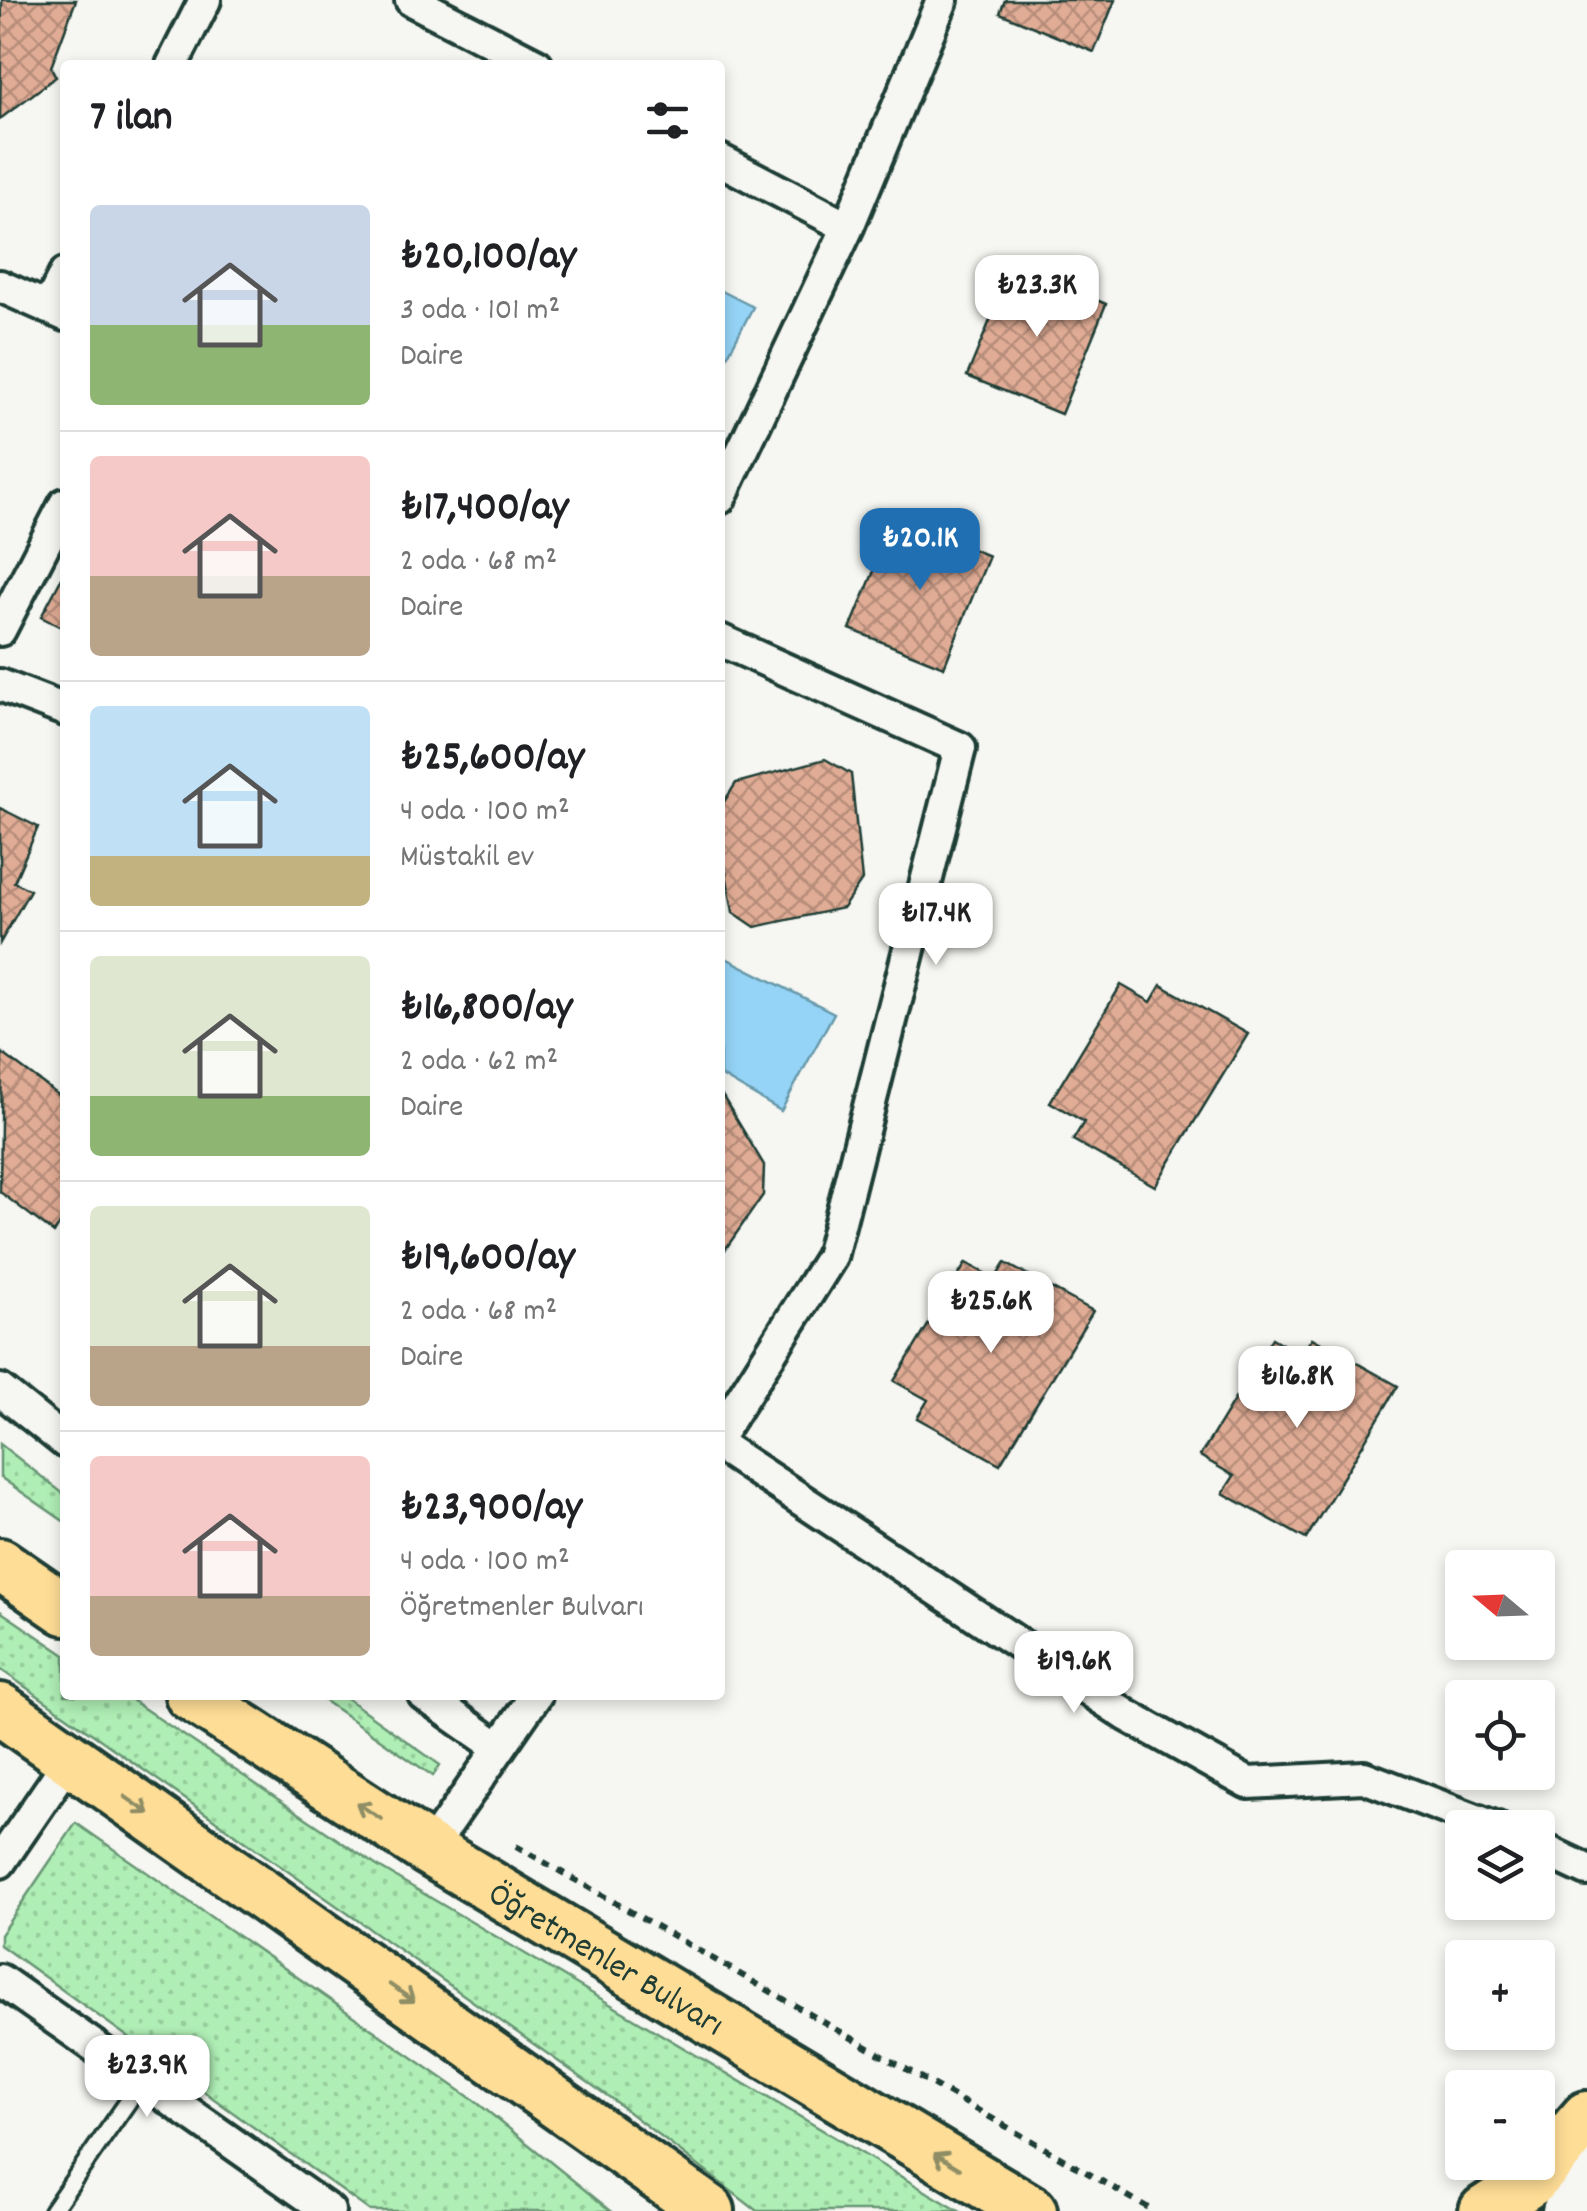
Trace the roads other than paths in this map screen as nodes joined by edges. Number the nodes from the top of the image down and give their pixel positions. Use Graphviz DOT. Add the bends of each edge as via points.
graph roads {
  1 [pos="204,0"];
  2 [pos="411,0"];
  3 [pos="942,0"];
  4 [pos="174,60"];
  5 [pos="526,60"];
  6 [pos="725,163"];
  7 [pos="848,227"];
  8 [pos="0,286"];
  9 [pos="56,312"];
  10 [pos="725,487"];
  11 [pos="60,514"];
  12 [pos="0,630"];
  13 [pos="725,642"];
  14 [pos="0,685"];
  15 [pos="60,708"];
  16 [pos="0,1390"];
  17 [pos="725,1425"];
  18 [pos="60,1433"];
  19 [pos="725,1449"];
  20 [pos="0,1564"];
  21 [pos="60,1606"];
  22 [pos="199,1700"];
  23 [pos="431,1700"];
  24 [pos="532,1700"];
  25 [pos="0,1708"];
  26 [pos="498,1748"];
  27 [pos="70,1758"];
  28 [pos="1450,1810"];
  29 [pos="429,1850"];
  30 [pos="1555,1855"];
  31 [pos="0,1862"];
  32 [pos="1587,1870"];
  33 [pos="0,1980"];
  34 [pos="143,2080"];
  35 [pos="1587,2117"];
  36 [pos="1587,2166"];
  37 [pos="52,2211"];
  38 [pos="328,2211"];
  39 [pos="709,2211"];
  40 [pos="1030,2211"];
  41 [pos="1485,2211"];
  42 [pos="1564,2211"];
  1 -- 4 [label="street"];
  2 -- 5 [label="street"];
  3 -- 7 [label="street"];
  6 -- 7 [label="street"];
  7 -- 10 [label="street"];
  8 -- 9 [label="street"];
  11 -- 12 [label="street"];
  13 -- 17 [label="street" via="960,748 831,1258"];
  14 -- 15 [label="street"];
  16 -- 18 [label="street"];
  19 -- 28 [label="street" via="1128,1716 1248,1784 1364,1777"];
  20 -- 21 [label="main road"];
  29 -- 22 [label="main road, Öğretmenler Bulvarı, one-way"];
  23 -- 26 [label="street"];
  24 -- 26 [label="street"];
  25 -- 27 [label="main road"];
  26 -- 29 [label="street"];
  27 -- 31 [label="street"];
  27 -- 39 [label="main road, one-way"];
  40 -- 29 [label="main road, Öğretmenler Bulvarı, one-way"];
  30 -- 32 [label="street"];
  33 -- 34 [label="street"];
  34 -- 37 [label="lane"];
  34 -- 38 [label="street"];
  35 -- 41 [label="main road" via="1532,2180"];
  36 -- 42 [label="main road"];
}
